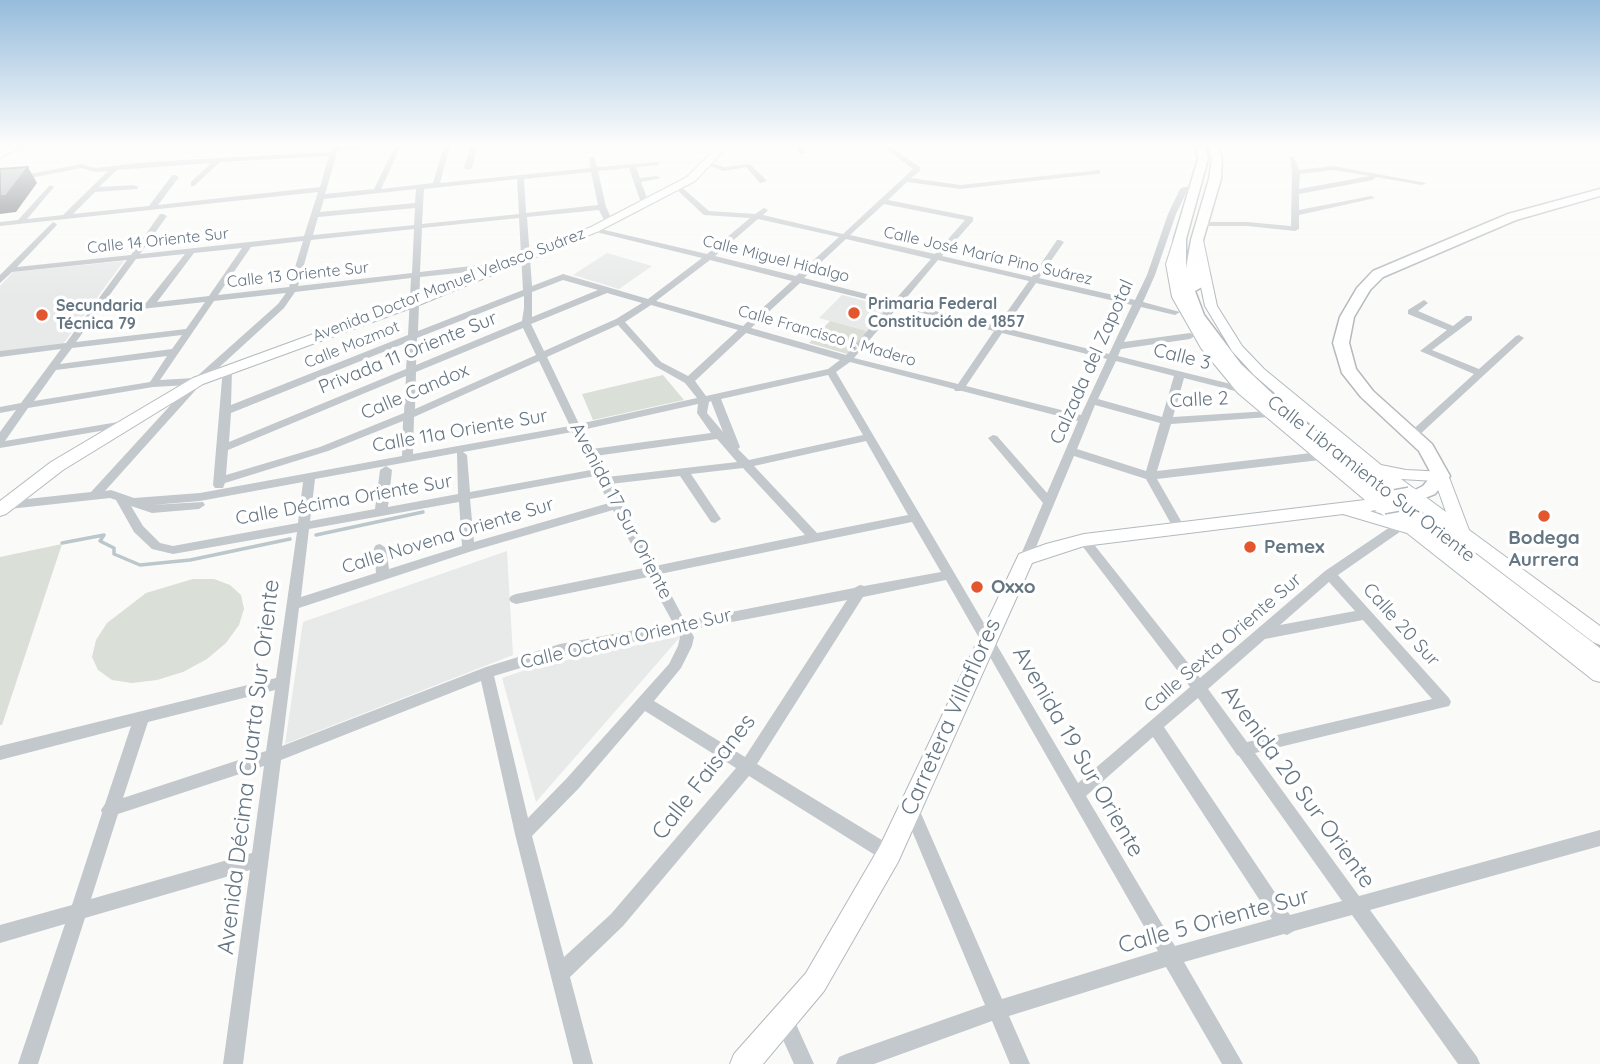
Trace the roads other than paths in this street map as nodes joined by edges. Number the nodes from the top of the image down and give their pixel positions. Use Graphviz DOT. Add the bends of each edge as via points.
graph roads {
  1 [pos="43,196"];
  2 [pos="87,196"];
  3 [pos="161,196"];
  4 [pos="262,196"];
  5 [pos="320,196"];
  6 [pos="419,196"];
  7 [pos="521,196"];
  8 [pos="601,196"];
  9 [pos="642,196"];
  10 [pos="659,196"];
  11 [pos="688,196"];
  12 [pos="889,196"];
  13 [pos="1189,196"];
  14 [pos="1190,196"];
  15 [pos="1208,196"];
  16 [pos="1296,196"];
  17 [pos="1367,196"];
  18 [pos="1587,196"];
  19 [pos="883,201"];
  20 [pos="645,203"];
  21 [pos="419,205"];
  22 [pos="152,207"];
  23 [pos="603,208"];
  24 [pos="764,210"];
  25 [pos="1296,213"];
  26 [pos="315,215"];
  27 [pos="163,216"];
  28 [pos="522,216"];
  29 [pos="756,216"];
  30 [pos="65,217"];
  31 [pos="20,222"];
  32 [pos="609,222"];
  33 [pos="0,224"];
  34 [pos="53,224"];
  35 [pos="418,227"];
  36 [pos="595,229"];
  37 [pos="1193,235"];
  38 [pos="843,238"];
  39 [pos="308,239"];
  40 [pos="1060,242"];
  41 [pos="248,245"];
  42 [pos="191,251"];
  43 [pos="133,257"];
  44 [pos="709,257"];
  45 [pos="524,259"];
  46 [pos="935,259"];
  47 [pos="507,265"];
  48 [pos="9,270"];
  49 [pos="415,275"];
  50 [pos="563,277"];
  51 [pos="798,279"];
  52 [pos="0,280"];
  53 [pos="1034,281"];
  54 [pos="292,290"];
  55 [pos="606,290"];
  56 [pos="527,291"];
  57 [pos="211,299"];
  58 [pos="414,302"];
  59 [pos="648,303"];
  60 [pos="1424,303"];
  61 [pos="896,304"];
  62 [pos="1137,304"];
  63 [pos="149,306"];
  64 [pos="93,312"];
  65 [pos="1175,312"];
  66 [pos="1469,318"];
  67 [pos="619,321"];
  68 [pos="526,324"];
  69 [pos="999,329"];
  70 [pos="1453,329"];
  71 [pos="744,330"];
  72 [pos="189,331"];
  73 [pos="1190,336"];
  74 [pos="412,338"];
  75 [pos="1519,338"];
  76 [pos="1119,345"];
  77 [pos="68,346"];
  78 [pos="174,352"];
  79 [pos="0,354"];
  80 [pos="541,356"];
  81 [pos="1113,358"];
  82 [pos="848,359"];
  83 [pos="52,368"];
  84 [pos="227,370"];
  85 [pos="411,371"];
  86 [pos="831,371"];
  87 [pos="1481,373"];
  88 [pos="1180,374"];
  89 [pos="198,381"];
  90 [pos="689,381"];
  91 [pos="153,384"];
  92 [pos="959,389"];
  93 [pos="1243,390"];
  94 [pos="709,398"];
  95 [pos="1092,401"];
  96 [pos="25,406"];
  97 [pos="0,410"];
  98 [pos="226,411"];
  99 [pos="1269,414"];
  100 [pos="409,415"];
  101 [pos="1084,419"];
  102 [pos="1166,421"];
  103 [pos="124,424"];
  104 [pos="576,428"];
  105 [pos="719,435"];
  106 [pos="1412,436"];
  107 [pos="869,437"];
  108 [pos="521,438"];
  109 [pos="993,438"];
  110 [pos="0,442"];
  111 [pos="223,448"];
  112 [pos="736,450"];
  113 [pos="1070,451"];
  114 [pos="588,453"];
  115 [pos="461,455"];
  116 [pos="1320,456"];
  117 [pos="407,459"];
  118 [pos="1368,462"];
  119 [pos="747,464"];
  120 [pos="386,470"];
  121 [pos="683,471"];
  122 [pos="1338,471"];
  123 [pos="601,476"];
  124 [pos="1150,476"];
  125 [pos="1441,476"];
  126 [pos="309,480"];
  127 [pos="220,481"];
  128 [pos="94,495"];
  129 [pos="1412,497"];
  130 [pos="216,498"];
  131 [pos="463,498"];
  132 [pos="127,500"];
  133 [pos="1049,503"];
  134 [pos="1382,503"];
  135 [pos="3,504"];
  136 [pos="615,505"];
  137 [pos="1337,508"];
  138 [pos="381,512"];
  139 [pos="916,517"];
  140 [pos="715,519"];
  141 [pos="1400,526"];
  142 [pos="303,527"];
  143 [pos="1179,528"];
  144 [pos="1461,531"];
  145 [pos="814,538"];
  146 [pos="1084,540"];
  147 [pos="380,548"];
  148 [pos="468,548"];
  149 [pos="1444,551"];
  150 [pos="1025,559"];
  151 [pos="653,570"];
  152 [pos="1330,574"];
  153 [pos="383,575"];
  154 [pos="949,575"];
  155 [pos="860,590"];
  156 [pos="516,599"];
  157 [pos="293,605"];
  158 [pos="1365,614"];
  159 [pos="681,625"];
  160 [pos="1258,635"];
  161 [pos="1600,636"];
  162 [pos="986,639"];
  163 [pos="1600,646"];
  164 [pos="1600,660"];
  165 [pos="486,673"];
  166 [pos="1600,674"];
  167 [pos="283,682"];
  168 [pos="1200,689"];
  169 [pos="644,703"];
  170 [pos="142,717"];
  171 [pos="1156,728"];
  172 [pos="1242,750"];
  173 [pos="0,753"];
  174 [pos="273,755"];
  175 [pos="747,767"];
  176 [pos="1077,794"];
  177 [pos="910,806"];
  178 [pos="109,810"];
  179 [pos="523,834"];
  180 [pos="1600,838"];
  181 [pos="889,854"];
  182 [pos="260,859"];
  183 [pos="1356,907"];
  184 [pos="76,914"];
  185 [pos="1287,926"];
  186 [pos="0,934"];
  187 [pos="1172,956"];
  188 [pos="560,973"];
  189 [pos="997,1010"];
  190 [pos="784,1020"];
  191 [pos="28,1064"];
  192 [pos="233,1064"];
  193 [pos="583,1064"];
  194 [pos="744,1064"];
  195 [pos="804,1064"];
  196 [pos="846,1064"];
  197 [pos="1020,1064"];
  198 [pos="1233,1064"];
  199 [pos="1470,1064"];
  1 -- 31 [label="street"];
  2 -- 30 [label="street"];
  3 -- 22 [label="street"];
  4 -- 22 [label="street"];
  5 -- 26 [label="street"];
  6 -- 21 [label="street"];
  7 -- 28 [label="street, Avenida 17 Sur Oriente"];
  8 -- 23 [label="street"];
  9 -- 20 [label="street"];
  10 -- 20 [label="street, Avenida Doctor Manuel Velasco Suárez"];
  11 -- 29 [label="street, Calle José María Pino Suárez" via="707,213"];
  12 -- 19 [label="street"];
  13 -- 62 [label="street, Calzada del Zapotal"];
  14 -- 37 [label="main road, Calle Libramiento Sur Oriente"];
  15 -- 37 [label="main road, Calle Libramiento Sur Oriente"];
  16 -- 25 [label="street"];
  17 -- 25 [label="street" via="1371,198"];
  18 -- 106 [label="main road" via="1512,217 1378,274 1364,288 1347,317 1343,356 1357,383"];
  19 -- 38 [label="street"];
  19 -- 46 [label="street" via="970,219"];
  20 -- 32 [label="street, Avenida Doctor Manuel Velasco Suárez"];
  21 -- 26 [label="street"];
  21 -- 35 [label="street"];
  22 -- 30 [label="street"];
  23 -- 28 [label="street, Calle 14 Oriente Sur"];
  23 -- 32 [label="street"];
  24 -- 29 [label="street"];
  25 -- 37 [label="street" via="1295,229 1247,223"];
  26 -- 39 [label="street"];
  27 -- 43 [label="street"];
  28 -- 35 [label="street, Calle 14 Oriente Sur"];
  28 -- 45 [label="street, Avenida 17 Sur Oriente"];
  29 -- 38 [label="street, Calle José María Pino Suárez"];
  29 -- 44 [label="street"];
  30 -- 31 [label="street"];
  31 -- 33 [label="street"];
  32 -- 36 [label="street, Avenida Doctor Manuel Velasco Suárez"];
  34 -- 48 [label="street"];
  35 -- 39 [label="street, Calle 14 Oriente Sur"];
  35 -- 49 [label="street"];
  36 -- 44 [label="street, Calle Miguel Hidalgo"];
  36 -- 45 [label="street, Avenida Doctor Manuel Velasco Suárez"];
  37 -- 93 [label="street" via="1172,264 1178,297 1206,345"];
  37 -- 118 [label="street" via="1211,306 1237,348 1276,388"];
  37 -- 163 [label="main road, Calle Libramiento Sur Oriente" via="1195,288 1229,347 1262,384 1333,445"];
  37 -- 164 [label="main road, Calle Libramiento Sur Oriente" via="1179,268 1188,298 1236,368 1329,451"];
  38 -- 46 [label="street, Calle José María Pino Suárez"];
  38 -- 51 [label="street"];
  39 -- 41 [label="street, Calle 14 Oriente Sur"];
  39 -- 54 [label="street"];
  40 -- 53 [label="street"];
  41 -- 42 [label="street, Calle 14 Oriente Sur"];
  41 -- 57 [label="street"];
  42 -- 43 [label="street, Calle 14 Oriente Sur"];
  42 -- 63 [label="street"];
  43 -- 48 [label="street, Calle 14 Oriente Sur"];
  43 -- 64 [label="street"];
  44 -- 51 [label="street, Calle Miguel Hidalgo"];
  44 -- 59 [label="street"];
  45 -- 47 [label="street, Avenida Doctor Manuel Velasco Suárez"];
  45 -- 56 [label="street, Avenida 17 Sur Oriente"];
  46 -- 53 [label="street, Calle José María Pino Suárez"];
  46 -- 61 [label="street"];
  47 -- 49 [label="street, Calle 13 Oriente Sur"];
  47 -- 58 [label="street, Avenida Doctor Manuel Velasco Suárez"];
  48 -- 52 [label="street"];
  49 -- 54 [label="street, Calle 13 Oriente Sur"];
  49 -- 58 [label="street"];
  50 -- 55 [label="street, Calle Francisco I. Madero"];
  50 -- 56 [label="street, Calle Mozmot"];
  51 -- 61 [label="street, Calle Miguel Hidalgo"];
  51 -- 71 [label="street"];
  53 -- 62 [label="street, Calle José María Pino Suárez"];
  53 -- 69 [label="street"];
  54 -- 57 [label="street, Calle 13 Oriente Sur"];
  54 -- 89 [label="street" via="268,320"];
  55 -- 59 [label="street, Calle Francisco I. Madero"];
  55 -- 68 [label="street, Privada 11 Oriente Sur"];
  56 -- 68 [label="street, Avenida 17 Sur Oriente"];
  56 -- 74 [label="street, Calle Mozmot"];
  57 -- 63 [label="street, Calle 13 Oriente Sur"];
  57 -- 72 [label="street"];
  58 -- 74 [label="street"];
  58 -- 84 [label="street, Avenida Doctor Manuel Velasco Suárez"];
  59 -- 67 [label="street"];
  59 -- 71 [label="street, Calle Francisco I. Madero"];
  60 -- 70 [label="street" via="1411,312"];
  61 -- 69 [label="street, Calle Miguel Hidalgo"];
  61 -- 82 [label="street"];
  62 -- 65 [label="street, Calle José María Pino Suárez"];
  62 -- 76 [label="street, Calzada del Zapotal"];
  63 -- 64 [label="street, Calle 13 Oriente Sur"];
  64 -- 77 [label="street"];
  66 -- 70 [label="street"];
  67 -- 80 [label="street, Calle Candox"];
  67 -- 90 [label="street" via="658,364"];
  68 -- 80 [label="street, Avenida 17 Sur Oriente"];
  68 -- 85 [label="street, Privada 11 Oriente Sur"];
  69 -- 81 [label="street, Calle Miguel Hidalgo"];
  69 -- 92 [label="street"];
  70 -- 87 [label="street" via="1425,351"];
  71 -- 82 [label="street, Calle Francisco I. Madero"];
  71 -- 90 [label="street"];
  72 -- 77 [label="street"];
  72 -- 78 [label="street"];
  73 -- 76 [label="street"];
  74 -- 85 [label="street"];
  74 -- 98 [label="street, Calle Mozmot"];
  75 -- 87 [label="street"];
  76 -- 81 [label="street, Calzada del Zapotal"];
  77 -- 79 [label="street"];
  77 -- 83 [label="street"];
  78 -- 83 [label="street"];
  78 -- 91 [label="street"];
  80 -- 100 [label="street, Calle Candox"];
  80 -- 104 [label="street, Avenida 17 Sur Oriente"];
  81 -- 88 [label="street, Calle 3"];
  81 -- 95 [label="street, Calzada del Zapotal"];
  82 -- 86 [label="street"];
  82 -- 92 [label="street, Calle Francisco I. Madero"];
  83 -- 96 [label="street"];
  84 -- 89 [label="street, Avenida Doctor Manuel Velasco Suárez"];
  84 -- 98 [label="street"];
  85 -- 100 [label="street"];
  85 -- 111 [label="street, Privada 11 Oriente Sur"];
  86 -- 94 [label="street, Calle 11a Oriente Sur"];
  86 -- 107 [label="street, Avenida 19 Sur Oriente"];
  87 -- 106 [label="street"];
  88 -- 93 [label="street, Calle 3"];
  88 -- 102 [label="street"];
  89 -- 91 [label="street"];
  89 -- 103 [label="street, Avenida Doctor Manuel Velasco Suárez"];
  89 -- 128 [label="street"];
  90 -- 94 [label="street"];
  91 -- 96 [label="street"];
  92 -- 101 [label="street, Calle Francisco I. Madero"];
  93 -- 99 [label="street"];
  94 -- 104 [label="street, Calle 11a Oriente Sur"];
  94 -- 105 [label="street" via="702,413"];
  94 -- 112 [label="street"];
  95 -- 101 [label="street, Calzada del Zapotal"];
  95 -- 102 [label="street, Calle 2"];
  96 -- 97 [label="street"];
  96 -- 110 [label="street"];
  98 -- 111 [label="street"];
  99 -- 102 [label="street, Calle 2"];
  99 -- 116 [label="street"];
  100 -- 117 [label="street"];
  100 -- 127 [label="street, Calle Candox" via="276,466"];
  101 -- 113 [label="street, Calzada del Zapotal"];
  102 -- 124 [label="street"];
  103 -- 110 [label="street"];
  103 -- 135 [label="street, Avenida Doctor Manuel Velasco Suárez"];
  104 -- 108 [label="street, Calle 11a Oriente Sur"];
  104 -- 114 [label="street, Avenida 17 Sur Oriente"];
  105 -- 112 [label="street"];
  105 -- 114 [label="street"];
  106 -- 125 [label="main road" via="1436,461"];
  107 -- 119 [label="street"];
  107 -- 139 [label="street, Avenida 19 Sur Oriente"];
  108 -- 115 [label="street, Calle 11a Oriente Sur" via="502,448"];
  108 -- 117 [label="street, Calle 11a Oriente Sur"];
  109 -- 133 [label="street"];
  111 -- 127 [label="street"];
  112 -- 119 [label="street"];
  113 -- 124 [label="street"];
  113 -- 133 [label="street, Calzada del Zapotal"];
  114 -- 123 [label="street, Avenida 17 Sur Oriente"];
  115 -- 120 [label="street, Calle 11a Oriente Sur"];
  115 -- 131 [label="street"];
  116 -- 122 [label="street"];
  116 -- 124 [label="street"];
  117 -- 126 [label="street, Calle 11a Oriente Sur"];
  118 -- 125 [label="street" via="1406,475"];
  118 -- 129 [label="street"];
  119 -- 121 [label="street"];
  119 -- 145 [label="street"];
  120 -- 126 [label="street, Calle 11a Oriente Sur"];
  120 -- 138 [label="street"];
  121 -- 123 [label="street"];
  121 -- 140 [label="street"];
  122 -- 134 [label="street"];
  122 -- 137 [label="street"];
  123 -- 131 [label="street, Calle Décima Oriente Sur"];
  123 -- 136 [label="street, Avenida 17 Sur Oriente"];
  124 -- 143 [label="street"];
  125 -- 129 [label="main road" via="1429,490"];
  125 -- 144 [label="street"];
  126 -- 130 [label="street, Calle 11a Oriente Sur"];
  126 -- 142 [label="street, Avenida Décima Cuarta Sur Oriente"];
  127 -- 130 [label="street"];
  128 -- 132 [label="street, Calle 11a Oriente Sur" via="111,494"];
  128 -- 135 [label="street, Calle 11a Oriente Sur"];
  129 -- 134 [label="main road, bridge"];
  129 -- 144 [label="street"];
  130 -- 132 [label="street, Calle 11a Oriente Sur" via="152,509"];
  131 -- 138 [label="street, Calle Décima Oriente Sur"];
  131 -- 148 [label="street"];
  132 -- 142 [label="street, Calle Décima Oriente Sur" via="138,529 165,549"];
  133 -- 150 [label="street, Calzada del Zapotal"];
  134 -- 137 [label="street"];
  134 -- 149 [label="street"];
  136 -- 148 [label="street, Calle Novena Oriente Sur"];
  136 -- 151 [label="street, Avenida 17 Sur Oriente"];
  137 -- 141 [label="street"];
  137 -- 143 [label="street"];
  138 -- 142 [label="street, Calle Décima Oriente Sur"];
  139 -- 145 [label="street"];
  139 -- 154 [label="street, Avenida 19 Sur Oriente"];
  141 -- 149 [label="street"];
  141 -- 152 [label="street, Calle Sexta Oriente Sur"];
  142 -- 157 [label="street, Avenida Décima Cuarta Sur Oriente"];
  143 -- 146 [label="street"];
  144 -- 161 [label="street"];
  145 -- 151 [label="street"];
  146 -- 150 [label="street"];
  146 -- 168 [label="street, Avenida 20 Sur Oriente"];
  147 -- 153 [label="street"];
  148 -- 153 [label="street, Calle Novena Oriente Sur"];
  149 -- 166 [label="street"];
  150 -- 162 [label="street, Carretera Villaflores"];
  151 -- 156 [label="street"];
  151 -- 159 [label="street, Avenida 17 Sur Oriente"];
  152 -- 158 [label="street, Calle 20 Sur"];
  152 -- 160 [label="street, Calle Sexta Oriente Sur"];
  153 -- 157 [label="street, Calle Novena Oriente Sur"];
  154 -- 155 [label="street, Calle Octava Oriente Sur"];
  154 -- 162 [label="street, Avenida 19 Sur Oriente"];
  155 -- 159 [label="street, Calle Octava Oriente Sur"];
  155 -- 175 [label="street, Calle Faisanes"];
  157 -- 167 [label="street, Avenida Décima Cuarta Sur Oriente"];
  158 -- 160 [label="street"];
  158 -- 172 [label="street, Calle 20 Sur" via="1444,702"];
  159 -- 165 [label="street, Calle Octava Oriente Sur" via="560,650"];
  159 -- 169 [label="street, Avenida 17 Sur Oriente" via="687,637 685,646 674,668"];
  160 -- 168 [label="street, Calle Sexta Oriente Sur"];
  162 -- 176 [label="street, Avenida 19 Sur Oriente"];
  162 -- 177 [label="street, Carretera Villaflores"];
  165 -- 174 [label="street, Calle Octava Oriente Sur"];
  165 -- 179 [label="street"];
  167 -- 170 [label="street"];
  167 -- 174 [label="street, Avenida Décima Cuarta Sur Oriente"];
  168 -- 171 [label="street, Calle Sexta Oriente Sur"];
  168 -- 172 [label="street, Avenida 20 Sur Oriente"];
  169 -- 175 [label="street"];
  169 -- 179 [label="street, Avenida 17 Sur Oriente"];
  170 -- 173 [label="street"];
  170 -- 178 [label="street"];
  171 -- 176 [label="street, Calle Sexta Oriente Sur"];
  171 -- 185 [label="street"];
  172 -- 183 [label="street, Avenida 20 Sur Oriente"];
  174 -- 178 [label="street, Calle Octava Oriente Sur"];
  174 -- 182 [label="street, Avenida Décima Cuarta Sur Oriente"];
  175 -- 181 [label="street"];
  175 -- 188 [label="street, Calle Faisanes" via="644,889"];
  176 -- 187 [label="street, Avenida 19 Sur Oriente"];
  177 -- 181 [label="street, Carretera Villaflores"];
  177 -- 189 [label="street"];
  178 -- 184 [label="street"];
  179 -- 188 [label="street"];
  180 -- 183 [label="street, Calle 5 Oriente Sur"];
  181 -- 190 [label="street, Carretera Villaflores" via="815,982"];
  182 -- 184 [label="street"];
  182 -- 192 [label="street, Avenida Décima Cuarta Sur Oriente"];
  183 -- 185 [label="street, Calle 5 Oriente Sur"];
  183 -- 199 [label="street, Avenida 20 Sur Oriente"];
  184 -- 186 [label="street"];
  184 -- 191 [label="street"];
  185 -- 187 [label="street, Calle 5 Oriente Sur"];
  187 -- 189 [label="street, Calle 5 Oriente Sur"];
  187 -- 198 [label="street, Avenida 19 Sur Oriente"];
  188 -- 193 [label="street"];
  189 -- 196 [label="street, Calle 5 Oriente Sur"];
  189 -- 197 [label="street"];
  190 -- 194 [label="street, Carretera Villaflores"];
  190 -- 195 [label="street"];
}
